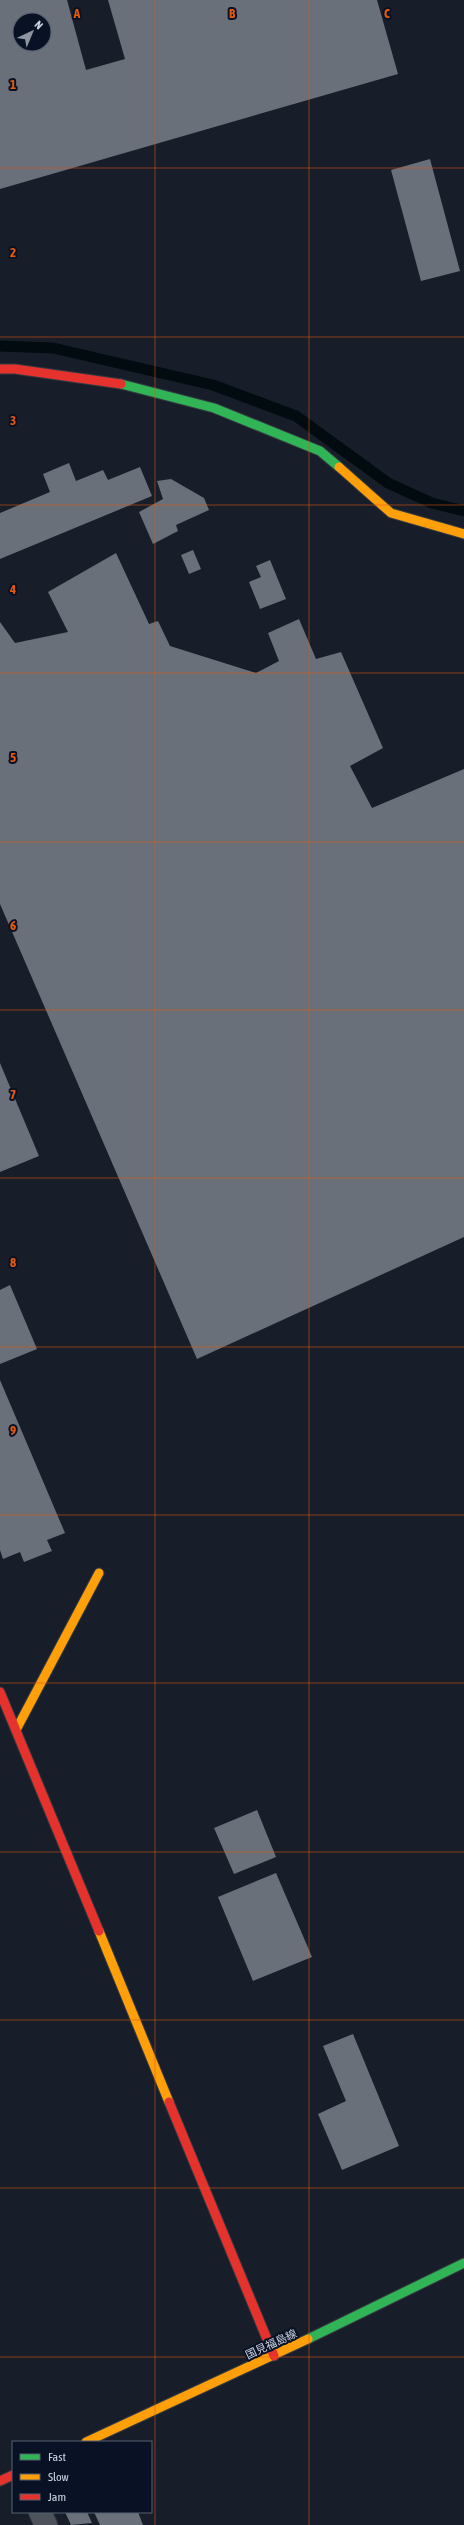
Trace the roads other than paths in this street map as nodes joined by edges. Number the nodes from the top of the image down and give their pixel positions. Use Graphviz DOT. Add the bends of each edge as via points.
graph roads {
  1 [pos="0,369"];
  2 [pos="464,534"];
  3 [pos="99,1573"];
  4 [pos="0,1692"];
  5 [pos="16,1730"];
  6 [pos="464,2262"];
  7 [pos="274,2356"];
  8 [pos="88,2441"];
  9 [pos="12,2476"];
  10 [pos="0,2481"];
  11 [pos="40,2513"];
  12 [pos="46,2525"];
  1 -- 2 [label="street" via="115,382 214,408 320,451 391,513"];
  3 -- 5 [label="street"];
  4 -- 5 [label="street"];
  5 -- 7 [label="street"];
  6 -- 7 [label="street, 国見福島線"];
  7 -- 8 [label="street, 国見福島線"];
  9 -- 10 [label="street"];
  11 -- 12 [label="street"];
}
